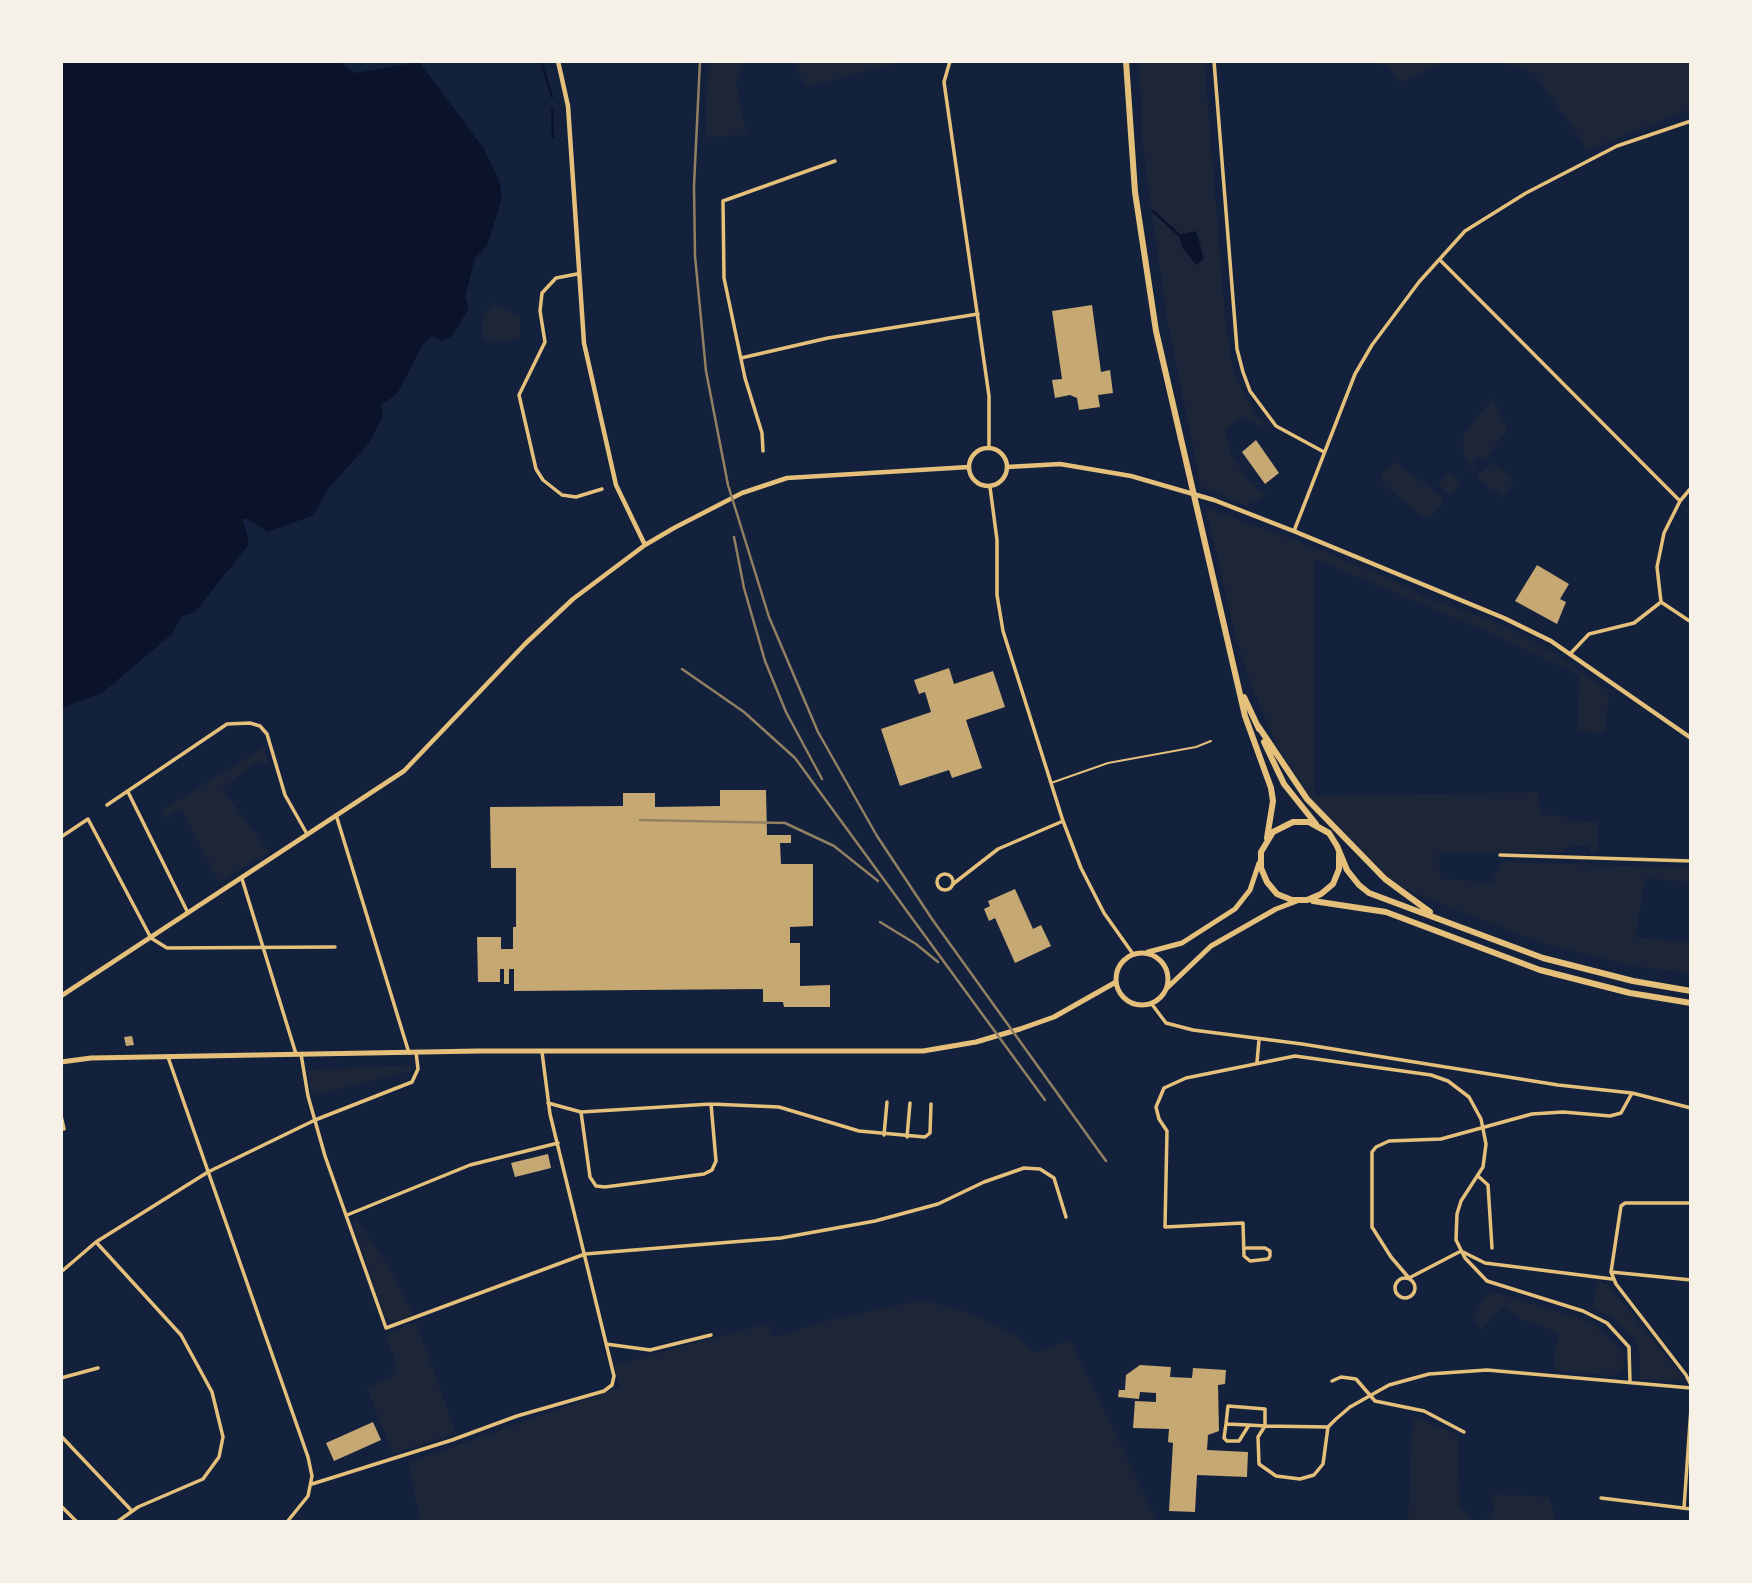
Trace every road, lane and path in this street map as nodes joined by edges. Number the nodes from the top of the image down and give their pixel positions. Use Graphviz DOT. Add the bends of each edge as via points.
graph roads {
  1 [pos="558,61"];
  2 [pos="950,61"];
  3 [pos="1126,61"];
  4 [pos="1214,61"];
  5 [pos="1691,121"];
  6 [pos="835,161"];
  7 [pos="1440,259"];
  8 [pos="578,274"];
  9 [pos="978,314"];
  10 [pos="741,358"];
  11 [pos="989,448"];
  12 [pos="763,451"];
  13 [pos="1324,452"];
  14 [pos="969,467"];
  15 [pos="1007,467"];
  16 [pos="990,486"];
  17 [pos="1691,488"];
  18 [pos="602,489"];
  19 [pos="1680,501"];
  20 [pos="1294,531"];
  21 [pos="645,545"];
  22 [pos="1661,602"];
  23 [pos="1691,622"];
  24 [pos="1570,654"];
  25 [pos="1240,689"];
  26 [pos="1258,726"];
  27 [pos="1691,738"];
  28 [pos="1211,741"];
  29 [pos="1051,783"];
  30 [pos="128,792"];
  31 [pos="107,805"];
  32 [pos="337,818"];
  33 [pos="1063,821"];
  34 [pos="1316,824"];
  35 [pos="308,835"];
  36 [pos="61,837"];
  37 [pos="1268,838"];
  38 [pos="1339,854"];
  39 [pos="1500,855"];
  40 [pos="1260,860"];
  41 [pos="1691,861"];
  42 [pos="954,878"];
  43 [pos="242,879"];
  44 [pos="1303,900"];
  45 [pos="188,913"];
  46 [pos="1441,919"];
  47 [pos="151,938"];
  48 [pos="335,947"];
  49 [pos="265,948"];
  50 [pos="1143,953"];
  51 [pos="1133,954"];
  52 [pos="1116,982"];
  53 [pos="1165,990"];
  54 [pos="1691,991"];
  55 [pos="62,994"];
  56 [pos="1151,1003"];
  57 [pos="1691,1003"];
  58 [pos="1259,1039"];
  59 [pos="416,1052"];
  60 [pos="542,1052"];
  61 [pos="409,1053"];
  62 [pos="299,1054"];
  63 [pos="168,1057"];
  64 [pos="61,1062"];
  65 [pos="1257,1062"];
  66 [pos="1632,1093"];
  67 [pos="887,1102"];
  68 [pos="548,1103"];
  69 [pos="910,1103"];
  70 [pos="711,1104"];
  71 [pos="931,1104"];
  72 [pos="1691,1108"];
  73 [pos="581,1112"];
  74 [pos="61,1117"];
  75 [pos="315,1121"];
  76 [pos="65,1129"];
  77 [pos="1484,1129"];
  78 [pos="884,1135"];
  79 [pos="907,1137"];
  80 [pos="558,1143"];
  81 [pos="208,1172"];
  82 [pos="1478,1176"];
  83 [pos="1691,1203"];
  84 [pos="347,1215"];
  85 [pos="1066,1217"];
  86 [pos="96,1242"];
  87 [pos="1244,1248"];
  88 [pos="1492,1248"];
  89 [pos="1461,1251"];
  90 [pos="585,1254"];
  91 [pos="61,1272"];
  92 [pos="1611,1272"];
  93 [pos="1409,1278"];
  94 [pos="1612,1279"];
  95 [pos="1691,1280"];
  96 [pos="711,1335"];
  97 [pos="606,1344"];
  98 [pos="98,1368"];
  99 [pos="61,1378"];
  100 [pos="1332,1381"];
  101 [pos="1630,1382"];
  102 [pos="1691,1387"];
  103 [pos="1370,1395"];
  104 [pos="1691,1408"];
  105 [pos="1226,1424"];
  106 [pos="1249,1425"];
  107 [pos="1265,1426"];
  108 [pos="1328,1427"];
  109 [pos="1464,1432"];
  110 [pos="61,1436"];
  111 [pos="312,1484"];
  112 [pos="1601,1498"];
  113 [pos="61,1506"];
  114 [pos="1684,1508"];
  115 [pos="1691,1509"];
  116 [pos="132,1511"];
  117 [pos="77,1522"];
  118 [pos="117,1522"];
  119 [pos="287,1522"];
  1 -- 8 [label="street" via="568,106"];
  2 -- 9 [label="street" via="944,82 946,101"];
  3 -- 25 [label="highway" via="1134,179 1156,331"];
  4 -- 13 [label="street" via="1237,349 1243,372 1250,391 1276,426"];
  5 -- 7 [label="street" via="1617,146 1526,193 1465,230"];
  6 -- 10 [label="street" via="723,201 724,278"];
  7 -- 13 [label="street" via="1372,345"];
  7 -- 19 [label="street"];
  8 -- 18 [label="street" via="556,278 542,293 545,342 519,395 542,480 562,495 576,497"];
  8 -- 21 [label="street" via="584,343 607,450 623,502"];
  9 -- 10 [label="street" via="828,338"];
  9 -- 11 [label="street" via="990,407"];
  10 -- 12 [label="street"];
  11 -- 14 [label="street" via="975,453"];
  11 -- 15 [label="street" via="1001,453"];
  13 -- 20 [label="street"];
  14 -- 16 [label="street" via="974,481"];
  14 -- 21 [label="street" via="775,481 713,507"];
  15 -- 16 [label="street" via="1002,481"];
  15 -- 20 [label="street" via="1060,464 1163,483"];
  16 -- 29 [label="street" via="1000,621"];
  17 -- 19 [label="street"];
  19 -- 22 [label="street" via="1657,557"];
  20 -- 24 [label="street" via="1504,618"];
  21 -- 32 [label="street" via="547,623 404,771"];
  22 -- 23 [label="street"];
  22 -- 24 [label="street" via="1634,623 1589,634"];
  24 -- 27 [label="street"];
  25 -- 26 [label="highway"];
  25 -- 37 [label="highway" via="1254,747 1271,788"];
  26 -- 34 [label="highway" via="1284,784"];
  26 -- 46 [label="highway" via="1307,799 1385,879"];
  28 -- 29 [label="lane" via="1108,763"];
  29 -- 33 [label="street"];
  30 -- 31 [label="street"];
  30 -- 35 [label="street" via="228,724 250,723 267,734 285,795"];
  30 -- 45 [label="street"];
  32 -- 35 [label="street"];
  32 -- 61 [label="street"];
  33 -- 42 [label="street" via="999,849"];
  33 -- 51 [label="street" via="1096,898"];
  34 -- 37 [label="highway" via="1293,822"];
  34 -- 38 [label="highway" via="1334,839"];
  35 -- 43 [label="street"];
  36 -- 47 [label="street" via="88,819"];
  37 -- 40 [label="highway"];
  38 -- 44 [label="highway" via="1333,884"];
  38 -- 46 [label="highway" via="1353,879 1369,892"];
  39 -- 41 [label="street"];
  40 -- 44 [label="highway" via="1271,888 1284,897"];
  40 -- 50 [label="main road" via="1250,890 1235,909 1182,943"];
  42 -- 42 [label="street" via="944,890 937,883 941,875"];
  43 -- 45 [label="street"];
  43 -- 49 [label="street"];
  44 -- 53 [label="main road" via="1276,909 1211,946"];
  44 -- 57 [label="highway" via="1369,907 1540,970"];
  45 -- 47 [label="street"];
  46 -- 54 [label="highway" via="1570,966"];
  47 -- 49 [label="street" via="167,948"];
  47 -- 55 [label="street"];
  48 -- 49 [label="street"];
  49 -- 62 [label="street"];
  50 -- 51 [label="main road"];
  50 -- 53 [label="main road" via="1165,966"];
  51 -- 52 [label="main road" via="1119,965"];
  52 -- 56 [label="main road" via="1130,1002"];
  52 -- 60 [label="main road" via="1054,1017 976,1042 923,1051"];
  53 -- 56 [label="main road"];
  56 -- 58 [label="street" via="1172,1025"];
  58 -- 65 [label="street"];
  58 -- 66 [label="street"];
  59 -- 60 [label="main road"];
  59 -- 61 [label="main road"];
  59 -- 75 [label="street" via="418,1069 412,1082"];
  60 -- 68 [label="street"];
  61 -- 62 [label="main road"];
  62 -- 63 [label="main road"];
  62 -- 75 [label="street"];
  63 -- 64 [label="main road"];
  63 -- 81 [label="street"];
  65 -- 77 [label="street" via="1312,1057 1431,1075 1466,1094"];
  65 -- 87 [label="street" via="1174,1081 1159,1094 1156,1107 1167,1131 1165,1227 1243,1223"];
  66 -- 72 [label="street"];
  66 -- 77 [label="street" via="1621,1112 1610,1116 1532,1114"];
  67 -- 78 [label="street"];
  68 -- 73 [label="street"];
  68 -- 80 [label="street"];
  69 -- 79 [label="street"];
  70 -- 73 [label="street"];
  70 -- 73 [label="street" via="716,1161 712,1170 605,1187 596,1186 590,1177"];
  70 -- 78 [label="street" via="787,1108"];
  71 -- 79 [label="street" via="928,1136"];
  74 -- 76 [label="street"];
  75 -- 81 [label="street"];
  75 -- 84 [label="street"];
  77 -- 82 [label="street" via="1487,1156"];
  77 -- 93 [label="street" via="1441,1139 1389,1141 1372,1152 1372,1227"];
  78 -- 79 [label="street"];
  80 -- 84 [label="street" via="470,1165"];
  80 -- 90 [label="street"];
  81 -- 86 [label="street"];
  81 -- 111 [label="street" via="308,1457"];
  82 -- 88 [label="street" via="1488,1185"];
  82 -- 89 [label="street" via="1457,1214"];
  83 -- 92 [label="street" via="1621,1206"];
  84 -- 90 [label="street" via="386,1328"];
  85 -- 90 [label="street" via="1054,1178 1044,1170 1029,1168 984,1182 938,1204 875,1221 780,1238"];
  86 -- 91 [label="street"];
  86 -- 116 [label="street" via="181,1335 212,1392 223,1437 219,1457 203,1479"];
  87 -- 87 [label="street" via="1250,1261 1270,1256 1265,1248"];
  89 -- 93 [label="street"];
  89 -- 94 [label="street" via="1485,1263"];
  89 -- 101 [label="street" via="1488,1281 1583,1311 1616,1330 1631,1353"];
  90 -- 97 [label="street"];
  92 -- 94 [label="street"];
  92 -- 95 [label="street"];
  93 -- 93 [label="street" via="1395,1284 1403,1298 1414,1292"];
  94 -- 102 [label="street"];
  96 -- 97 [label="street" via="650,1350"];
  97 -- 111 [label="street" via="614,1376 604,1391"];
  98 -- 99 [label="street"];
  100 -- 103 [label="street" via="1356,1379"];
  101 -- 102 [label="street"];
  101 -- 103 [label="street" via="1470,1370 1417,1376"];
  103 -- 108 [label="street"];
  103 -- 109 [label="street" via="1375,1401 1424,1411"];
  104 -- 114 [label="street"];
  105 -- 106 [label="street"];
  105 -- 106 [label="street" via="1224,1438 1232,1442 1241,1439"];
  105 -- 107 [label="street" via="1228,1406 1265,1409"];
  106 -- 107 [label="street"];
  107 -- 108 [label="street"];
  107 -- 108 [label="street" via="1258,1437 1259,1464 1276,1476 1300,1479 1319,1472"];
  110 -- 116 [label="street"];
  111 -- 119 [label="street" via="306,1502"];
  112 -- 114 [label="street"];
  113 -- 117 [label="street"];
  114 -- 115 [label="street"];
  116 -- 118 [label="street"];
}
